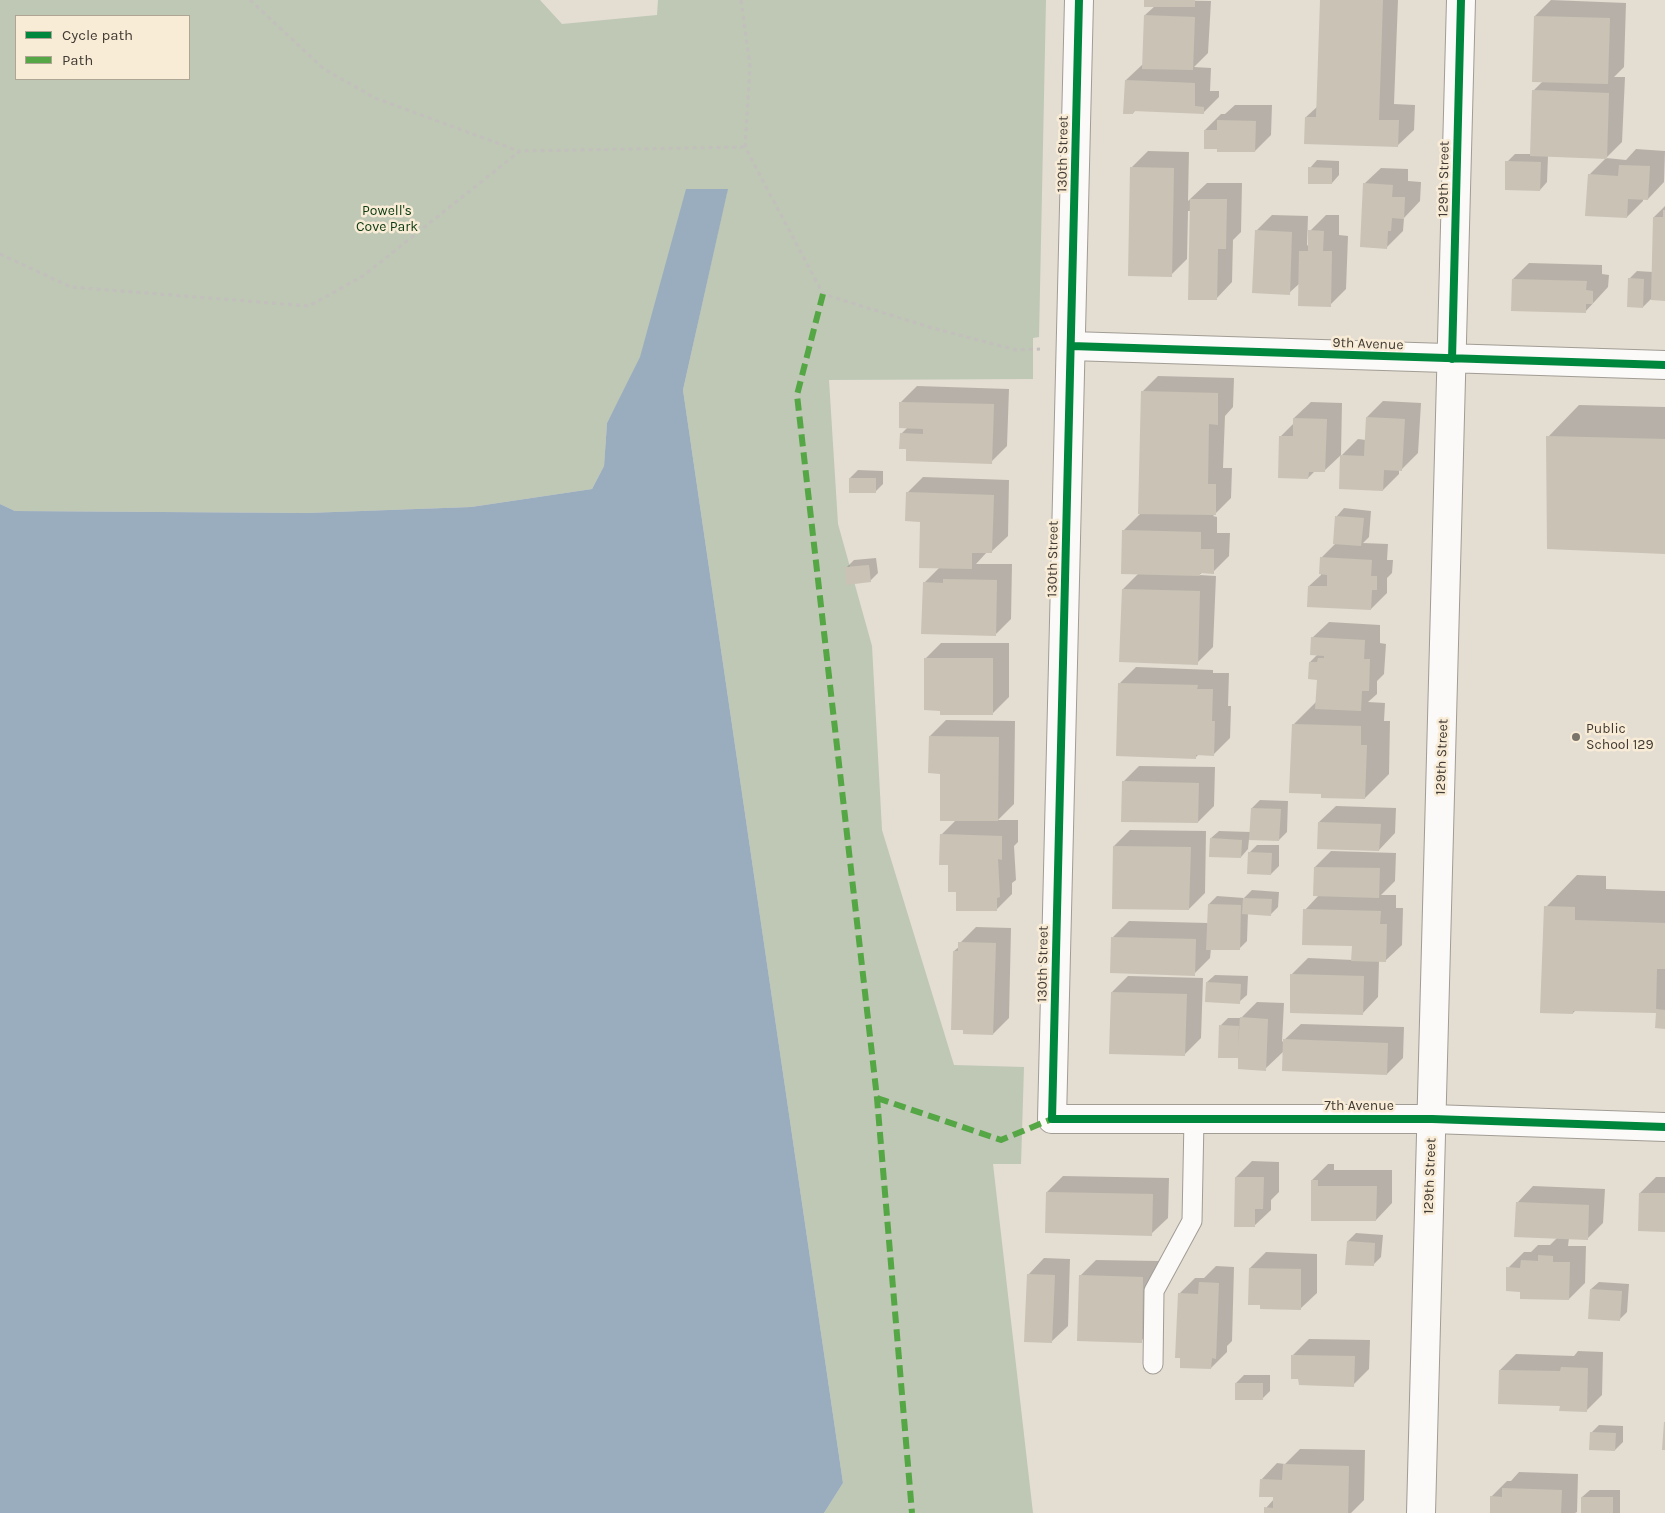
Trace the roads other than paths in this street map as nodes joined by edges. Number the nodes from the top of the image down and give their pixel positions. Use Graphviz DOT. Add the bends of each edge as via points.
graph roads {
  1 [pos="1079,0"];
  2 [pos="1461,0"];
  3 [pos="1071,346"];
  4 [pos="1452,359"];
  5 [pos="1665,365"];
  6 [pos="1052,1119"];
  7 [pos="1194,1119"];
  8 [pos="1432,1119"];
  9 [pos="1665,1127"];
  10 [pos="1152,1364"];
  11 [pos="1421,1513"];
  1 -- 3 [label="street, 130th Street"];
  2 -- 4 [label="street, 129th Street"];
  3 -- 4 [label="street, 9th Avenue"];
  3 -- 6 [label="street, 130th Street"];
  4 -- 5 [label="street, 9th Avenue"];
  4 -- 8 [label="street, 129th Street"];
  6 -- 7 [label="street, 7th Avenue"];
  7 -- 8 [label="street, 7th Avenue"];
  7 -- 10 [label="lane" via="1192,1221 1154,1291"];
  8 -- 9 [label="street, 7th Avenue"];
  8 -- 11 [label="street, 129th Street"];
}
